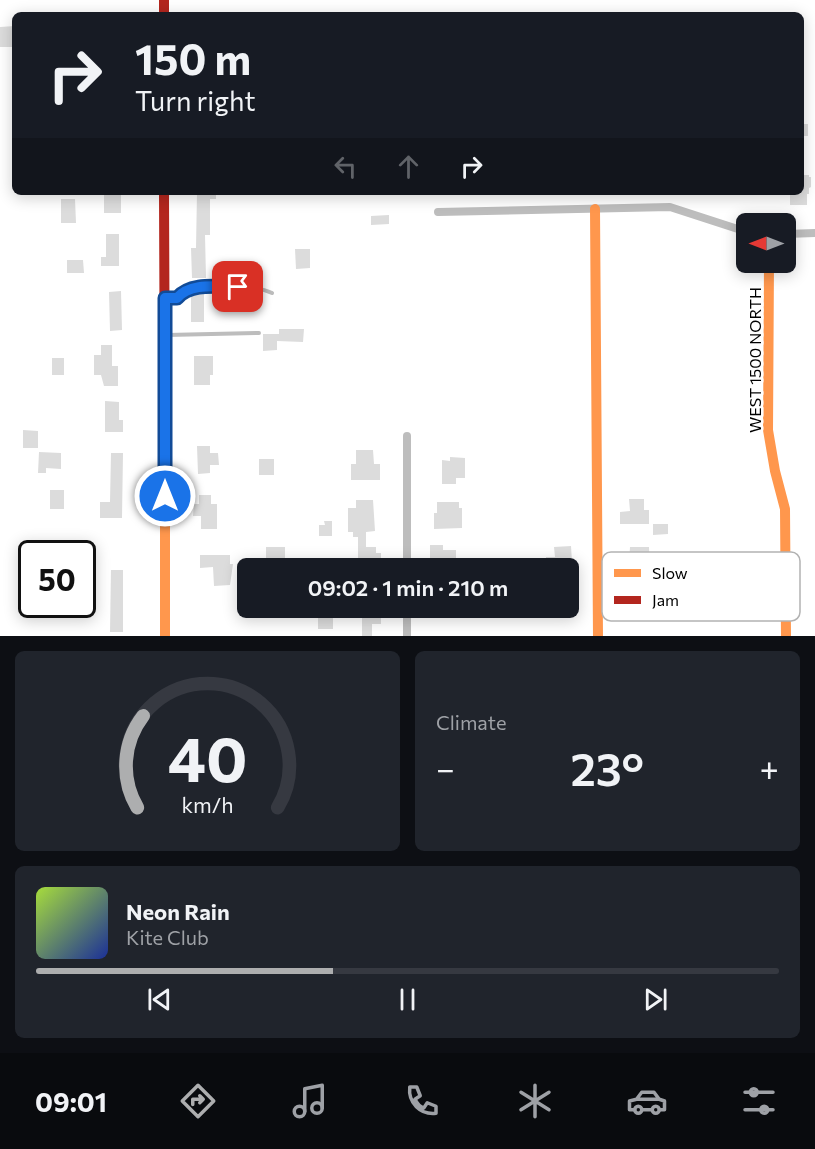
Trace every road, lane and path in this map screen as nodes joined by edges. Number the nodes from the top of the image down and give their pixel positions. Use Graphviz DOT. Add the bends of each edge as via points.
graph roads {
  1 [pos="164,195"];
  2 [pos="595,209"];
  3 [pos="438,212"];
  4 [pos="736,228"];
  5 [pos="815,233"];
  6 [pos="796,234"];
  7 [pos="769,273"];
  8 [pos="272,293"];
  9 [pos="165,298"];
  10 [pos="259,333"];
  11 [pos="165,335"];
  12 [pos="407,436"];
  13 [pos="785,552"];
  14 [pos="407,558"];
  15 [pos="407,618"];
  16 [pos="786,621"];
  17 [pos="165,636"];
  18 [pos="407,636"];
  19 [pos="598,636"];
  20 [pos="786,636"];
  1 -- 9 [label="street"];
  2 -- 3 [label="street"];
  2 -- 4 [label="street" via="670,207"];
  2 -- 19 [label="street"];
  5 -- 6 [label="street"];
  7 -- 13 [label="street, WEST 1500 NORTH" via="768,430 785,509"];
  8 -- 9 [label="lane" via="256,288 203,287 185,290 177,298"];
  9 -- 11 [label="street"];
  10 -- 11 [label="lane"];
  11 -- 17 [label="street"];
  12 -- 14 [label="street"];
  15 -- 18 [label="street"];
  16 -- 20 [label="street, WEST 1500 NORTH"];
}
